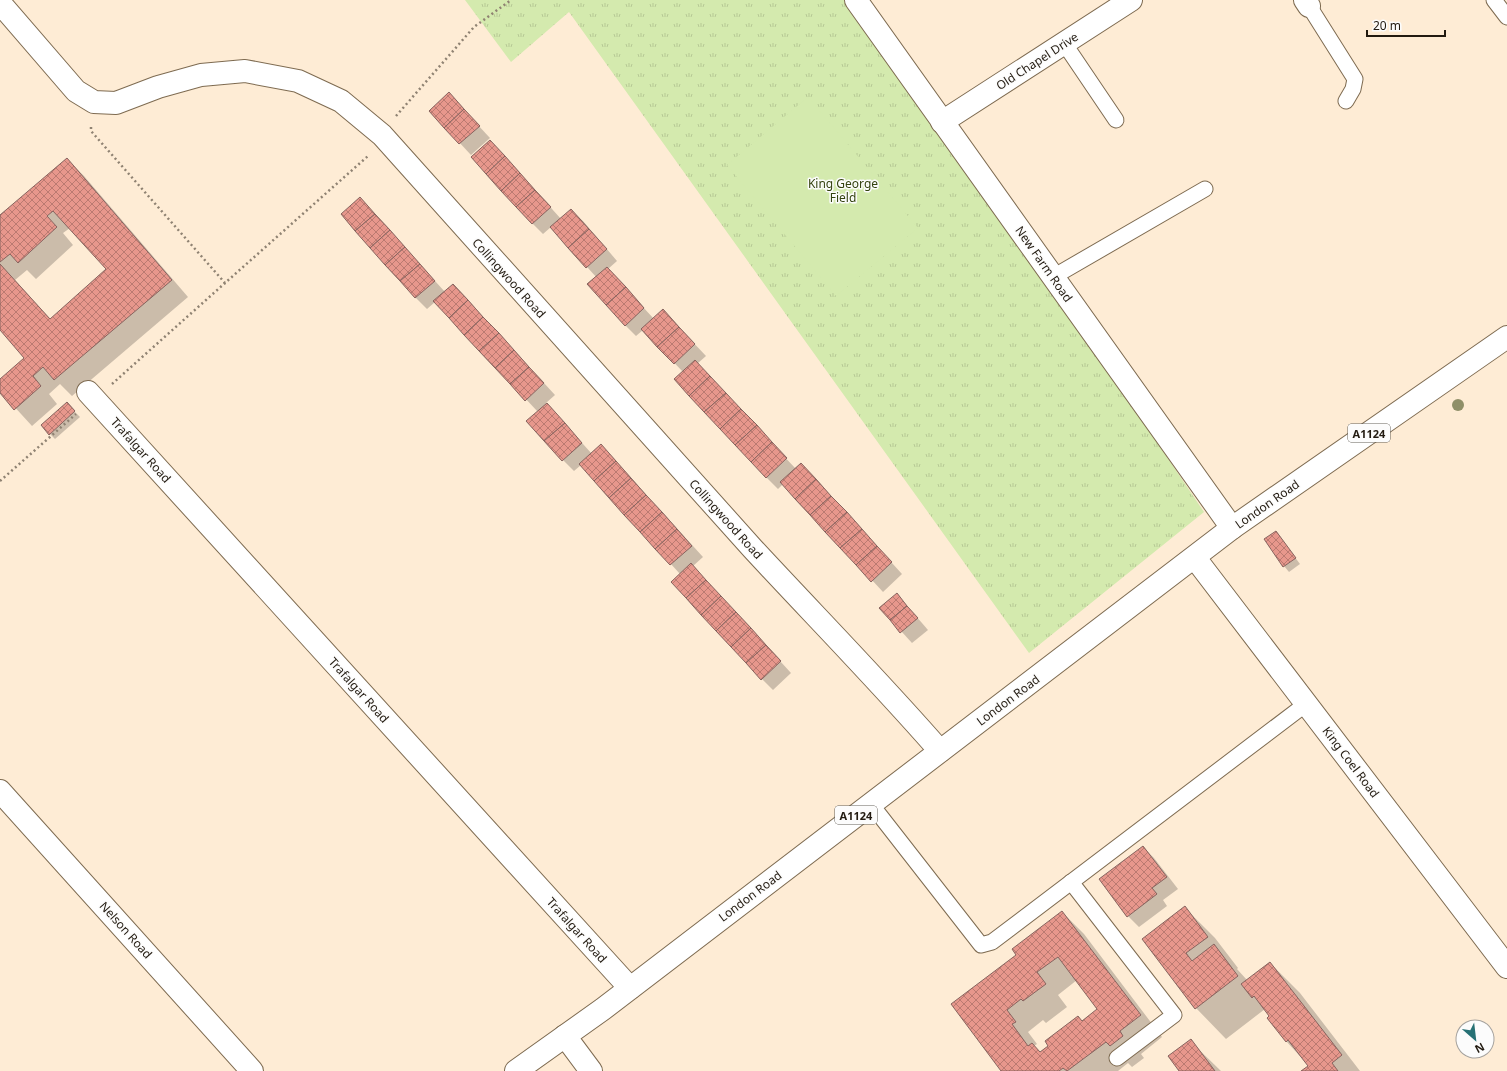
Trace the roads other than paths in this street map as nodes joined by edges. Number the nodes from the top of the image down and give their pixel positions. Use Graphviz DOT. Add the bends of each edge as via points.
graph roads {
  1 [pos="856,0"];
  2 [pos="1131,0"];
  3 [pos="1494,0"];
  4 [pos="0,3"];
  5 [pos="1307,3"];
  6 [pos="1507,17"];
  7 [pos="1064,43"];
  8 [pos="1346,101"];
  9 [pos="1116,120"];
  10 [pos="942,122"];
  11 [pos="1205,189"];
  12 [pos="1053,277"];
  13 [pos="1507,337"];
  14 [pos="88,392"];
  15 [pos="1232,528"];
  16 [pos="1194,558"];
  17 [pos="1306,704"];
  18 [pos="940,751"];
  19 [pos="0,790"];
  20 [pos="871,804"];
  21 [pos="1071,882"];
  22 [pos="1507,966"];
  23 [pos="630,988"];
  24 [pos="565,1036"];
  25 [pos="1117,1058"];
  26 [pos="252,1071"];
  27 [pos="516,1071"];
  28 [pos="591,1071"];
  1 -- 10 [label="street, New Farm Road"];
  2 -- 7 [label="street, Old Chapel Drive"];
  3 -- 6 [label="lane"];
  4 -- 18 [label="street, Collingwood Road" via="76,91 94,102 116,103 158,87 201,75 245,71 298,81 341,101 382,135 604,384"];
  5 -- 8 [label="lane" via="1354,79 1353,89"];
  7 -- 9 [label="lane"];
  7 -- 10 [label="street, Old Chapel Drive"];
  10 -- 12 [label="street, New Farm Road"];
  11 -- 12 [label="lane"];
  12 -- 15 [label="street, New Farm Road"];
  13 -- 15 [label="street, London Road / A1124"];
  14 -- 23 [label="street, Trafalgar Road"];
  15 -- 16 [label="street, London Road / A1124"];
  16 -- 17 [label="street, King Coel Road"];
  16 -- 18 [label="street, London Road / A1124"];
  17 -- 21 [label="lane"];
  17 -- 22 [label="street, King Coel Road"];
  18 -- 20 [label="street, London Road / A1124"];
  19 -- 26 [label="street, Nelson Road"];
  20 -- 21 [label="lane" via="981,945 992,942"];
  20 -- 23 [label="street, London Road / A1124"];
  21 -- 25 [label="lane" via="1174,1015"];
  23 -- 24 [label="street, London Road / A1124"];
  24 -- 27 [label="street, London Road / A1124"];
  24 -- 28 [label="street"];
}
